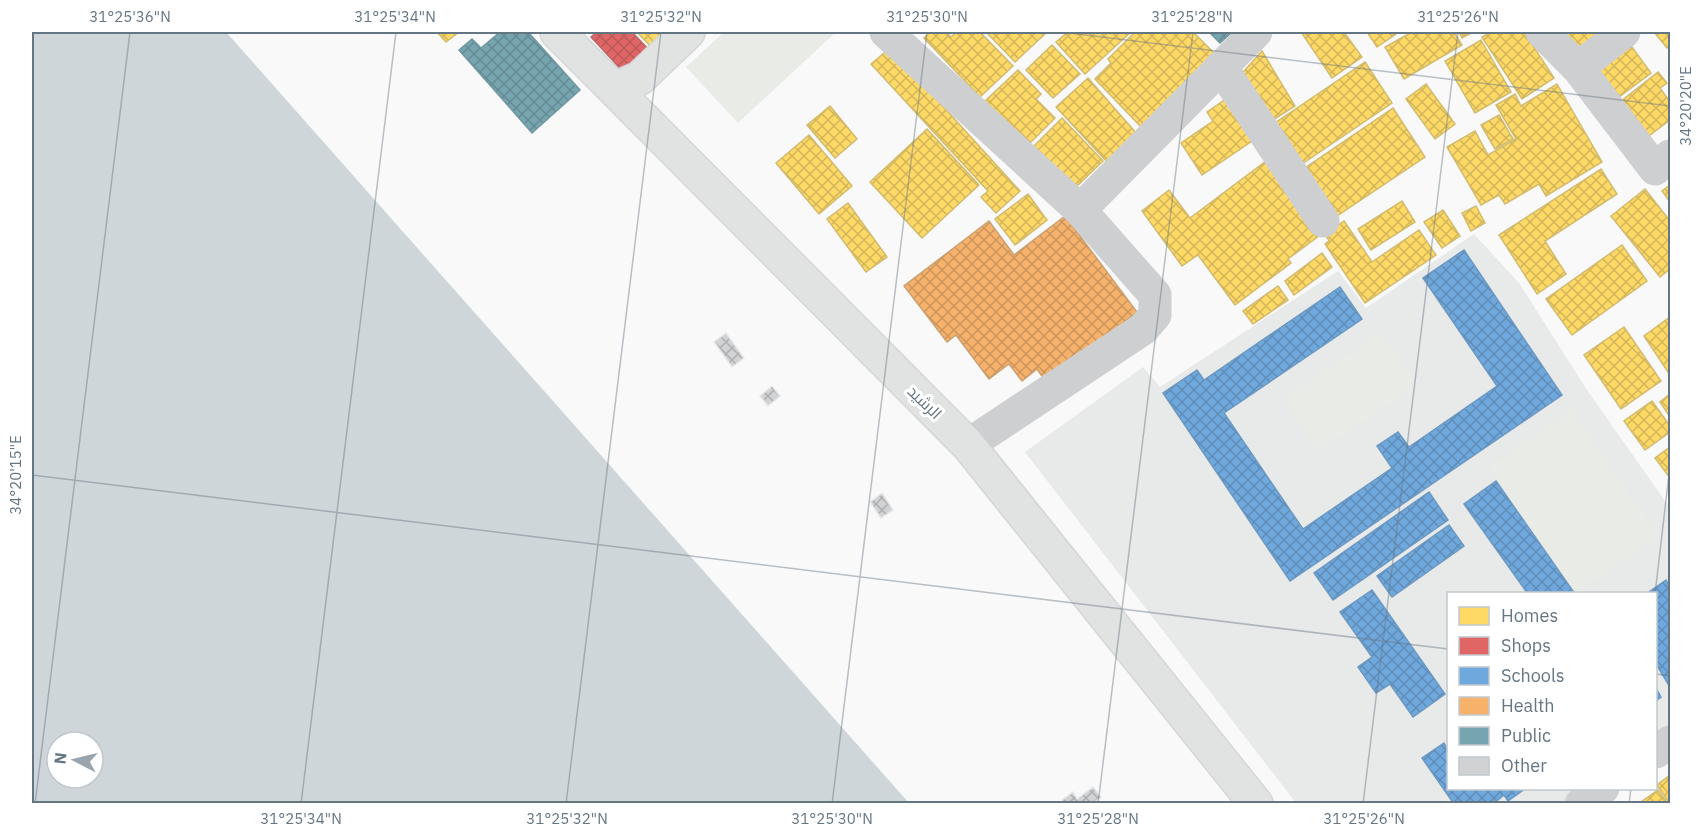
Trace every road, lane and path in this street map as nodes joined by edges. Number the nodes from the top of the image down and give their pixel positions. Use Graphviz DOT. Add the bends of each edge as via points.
graph roads {
  1 [pos="557,32"];
  2 [pos="688,32"];
  3 [pos="886,32"];
  4 [pos="1256,32"];
  5 [pos="1542,32"];
  6 [pos="1624,32"];
  7 [pos="1221,67"];
  8 [pos="1578,68"];
  9 [pos="615,89"];
  10 [pos="1671,156"];
  11 [pos="1080,210"];
  12 [pos="1323,221"];
  13 [pos="969,445"];
  14 [pos="1671,742"];
  15 [pos="1657,751"];
  16 [pos="1602,790"];
  17 [pos="1256,804"];
  18 [pos="1581,804"];
  1 -- 9 [label="main road, الرشيد"];
  2 -- 9 [label="main road" via="640,78"];
  3 -- 11 [label="street"];
  4 -- 7 [label="street"];
  5 -- 8 [label="street"];
  6 -- 8 [label="street"];
  7 -- 11 [label="street"];
  7 -- 12 [label="street"];
  8 -- 10 [label="street" via="1655,169"];
  9 -- 13 [label="main road, الرشيد"];
  11 -- 13 [label="street" via="1155,295 1155,315 1143,329"];
  13 -- 17 [label="main road, الرشيد"];
  14 -- 15 [label="street"];
  16 -- 18 [label="street"];
}
